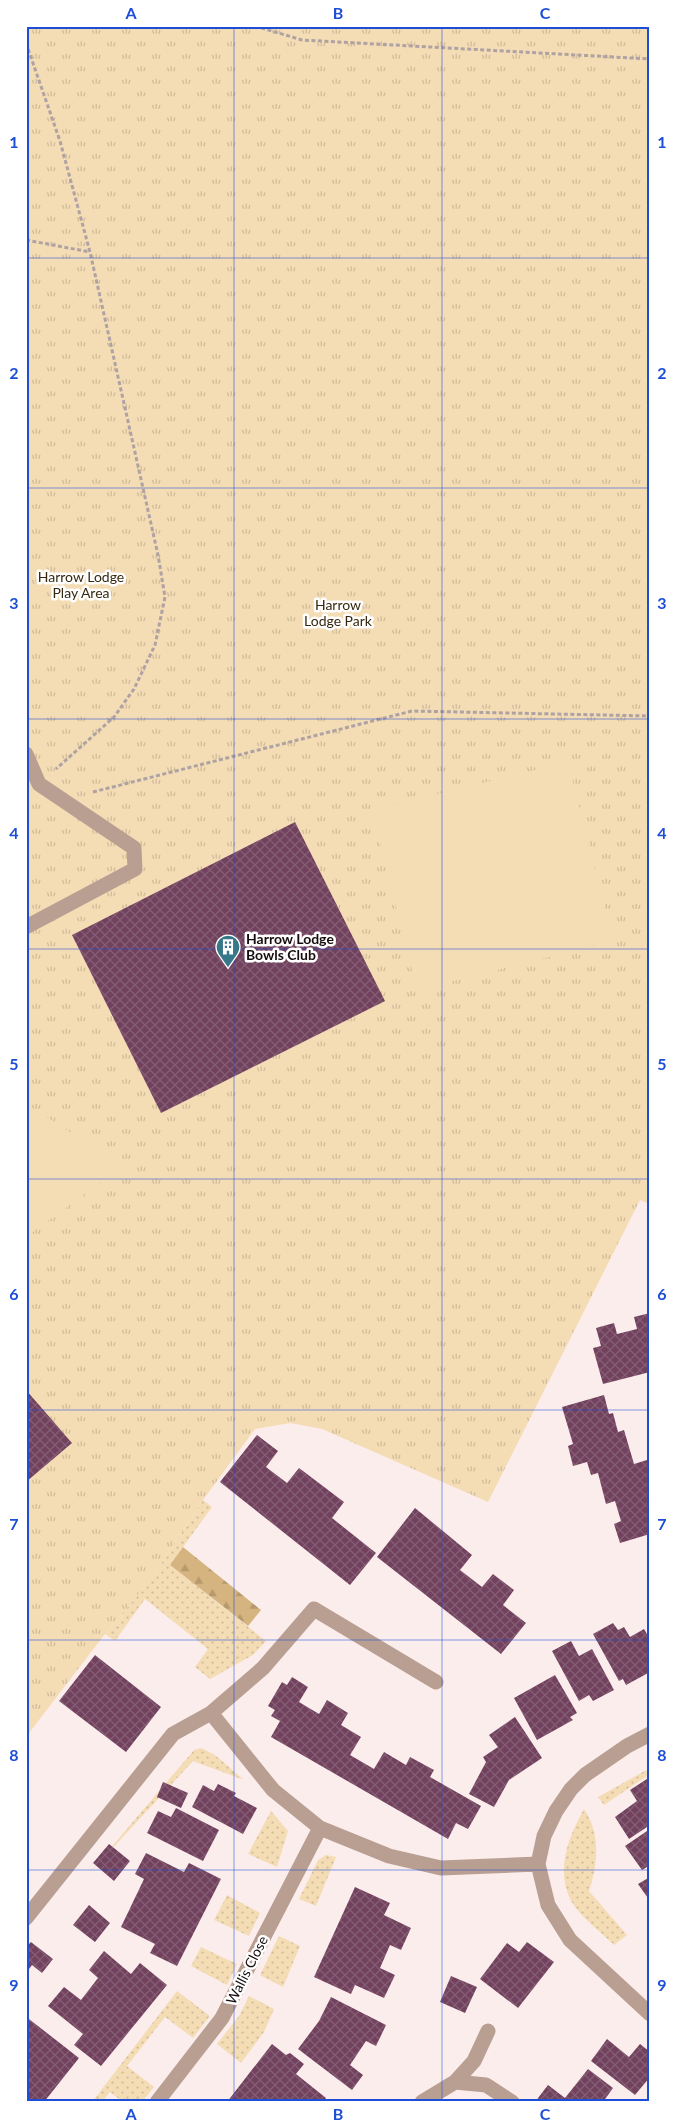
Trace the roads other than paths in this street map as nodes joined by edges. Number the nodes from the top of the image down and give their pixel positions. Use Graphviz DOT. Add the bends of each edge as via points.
graph roads {
  1 [pos="26,754"];
  2 [pos="33,788"];
  3 [pos="26,927"];
  4 [pos="436,1682"];
  5 [pos="211,1712"];
  6 [pos="650,1734"];
  7 [pos="320,1828"];
  8 [pos="538,1864"];
  9 [pos="26,1918"];
  10 [pos="650,2014"];
  11 [pos="488,2031"];
  12 [pos="455,2082"];
  13 [pos="156,2102"];
  14 [pos="422,2102"];
  15 [pos="512,2102"];
  1 -- 2 [label="street"];
  2 -- 3 [label="street" via="134,848 136,869"];
  4 -- 5 [label="street" via="314,1609 263,1668"];
  5 -- 7 [label="street" via="274,1790"];
  5 -- 9 [label="street" via="173,1734"];
  6 -- 8 [label="street" via="585,1775 571,1789 548,1828"];
  7 -- 8 [label="street" via="389,1856 441,1868"];
  7 -- 13 [label="street, Wallis Close" via="222,2018"];
  8 -- 10 [label="street" via="548,1904 570,1940"];
  11 -- 12 [label="street" via="474,2061"];
  12 -- 14 [label="street"];
  12 -- 15 [label="street" via="486,2085"];
}
